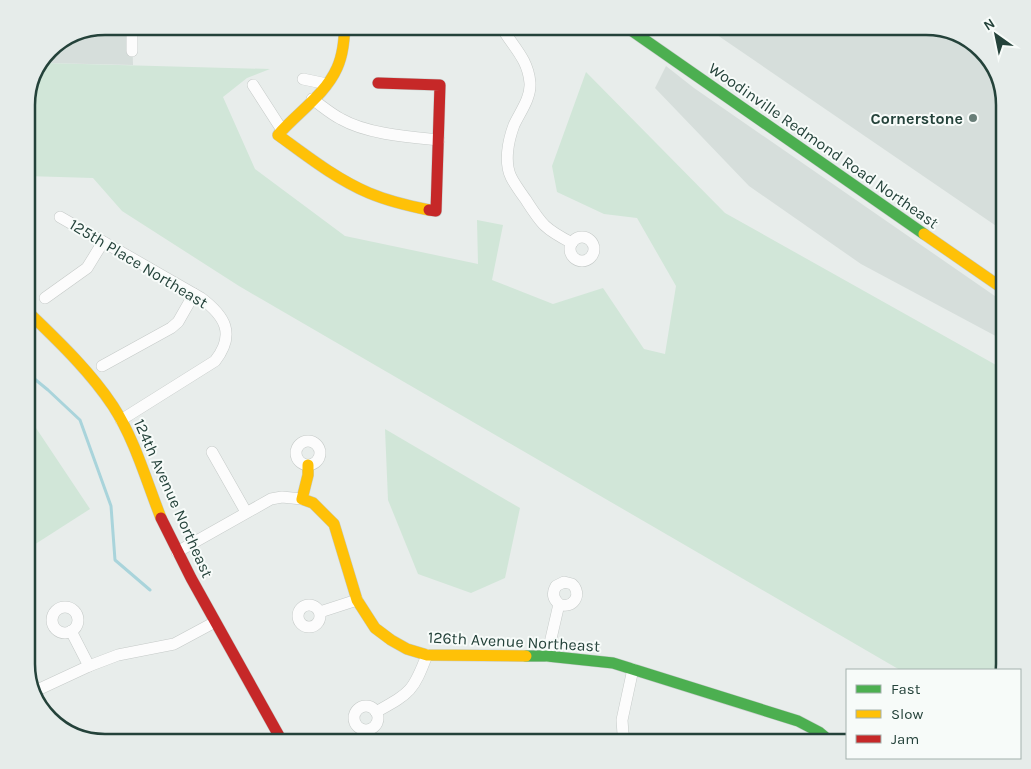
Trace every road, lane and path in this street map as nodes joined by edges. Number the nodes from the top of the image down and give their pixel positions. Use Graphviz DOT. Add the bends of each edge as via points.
graph roads {
  1 [pos="132,35"];
  2 [pos="344,35"];
  3 [pos="507,35"];
  4 [pos="638,35"];
  5 [pos="132,51"];
  6 [pos="303,79"];
  7 [pos="378,83"];
  8 [pos="327,84"];
  9 [pos="253,85"];
  10 [pos="312,99"];
  11 [pos="280,132"];
  12 [pos="439,140"];
  13 [pos="60,217"];
  14 [pos="103,242"];
  15 [pos="572,243"];
  16 [pos="996,284"];
  17 [pos="194,294"];
  18 [pos="45,298"];
  19 [pos="35,319"];
  20 [pos="102,366"];
  21 [pos="121,420"];
  22 [pos="212,452"];
  23 [pos="308,465"];
  24 [pos="302,499"];
  25 [pos="246,512"];
  26 [pos="177,552"];
  27 [pos="357,600"];
  28 [pos="559,604"];
  29 [pos="320,612"];
  30 [pos="215,622"];
  31 [pos="71,631"];
  32 [pos="427,655"];
  33 [pos="547,656"];
  34 [pos="89,666"];
  35 [pos="633,669"];
  36 [pos="39,689"];
  37 [pos="376,712"];
  38 [pos="279,734"];
  39 [pos="623,734"];
  40 [pos="821,734"];
  1 -- 5 [label="street"];
  2 -- 8 [label="street" via="337,70"];
  3 -- 15 [label="street" via="527,68 530,85 528,99 514,126 508,153 512,178 541,224"];
  4 -- 16 [label="street, Woodinville Redmond Road Northeast"];
  6 -- 8 [label="street"];
  7 -- 12 [label="street" via="440,85"];
  8 -- 10 [label="street"];
  9 -- 11 [label="street"];
  10 -- 11 [label="street"];
  10 -- 12 [label="street" via="342,120 366,129"];
  11 -- 12 [label="street" via="363,191 436,210"];
  13 -- 14 [label="street, 125th Place Northeast"];
  14 -- 17 [label="street, 125th Place Northeast"];
  14 -- 18 [label="street" via="87,268"];
  17 -- 20 [label="street" via="171,328"];
  17 -- 21 [label="street, 125th Place Northeast" via="219,313 224,322 226,338 222,352 215,361"];
  19 -- 21 [label="street, 124th Avenue Northeast" via="90,377"];
  21 -- 26 [label="street, 124th Avenue Northeast"];
  22 -- 25 [label="street"];
  23 -- 24 [label="street"];
  24 -- 25 [label="street" via="271,499"];
  24 -- 27 [label="street, 126th Avenue Northeast" via="312,503 334,524"];
  25 -- 26 [label="street"];
  26 -- 30 [label="street, 124th Avenue Northeast"];
  27 -- 29 [label="street"];
  27 -- 32 [label="street, 126th Avenue Northeast" via="375,628 407,649"];
  28 -- 33 [label="street"];
  30 -- 34 [label="street" via="174,644 118,655"];
  30 -- 38 [label="street, 124th Avenue Northeast"];
  31 -- 34 [label="street"];
  32 -- 33 [label="street, 126th Avenue Northeast"];
  32 -- 37 [label="street" via="410,692"];
  33 -- 35 [label="street, 126th Avenue Northeast" via="613,662"];
  34 -- 36 [label="street"];
  35 -- 39 [label="street" via="622,720"];
  35 -- 40 [label="street, 126th Avenue Northeast" via="798,721"];
}
